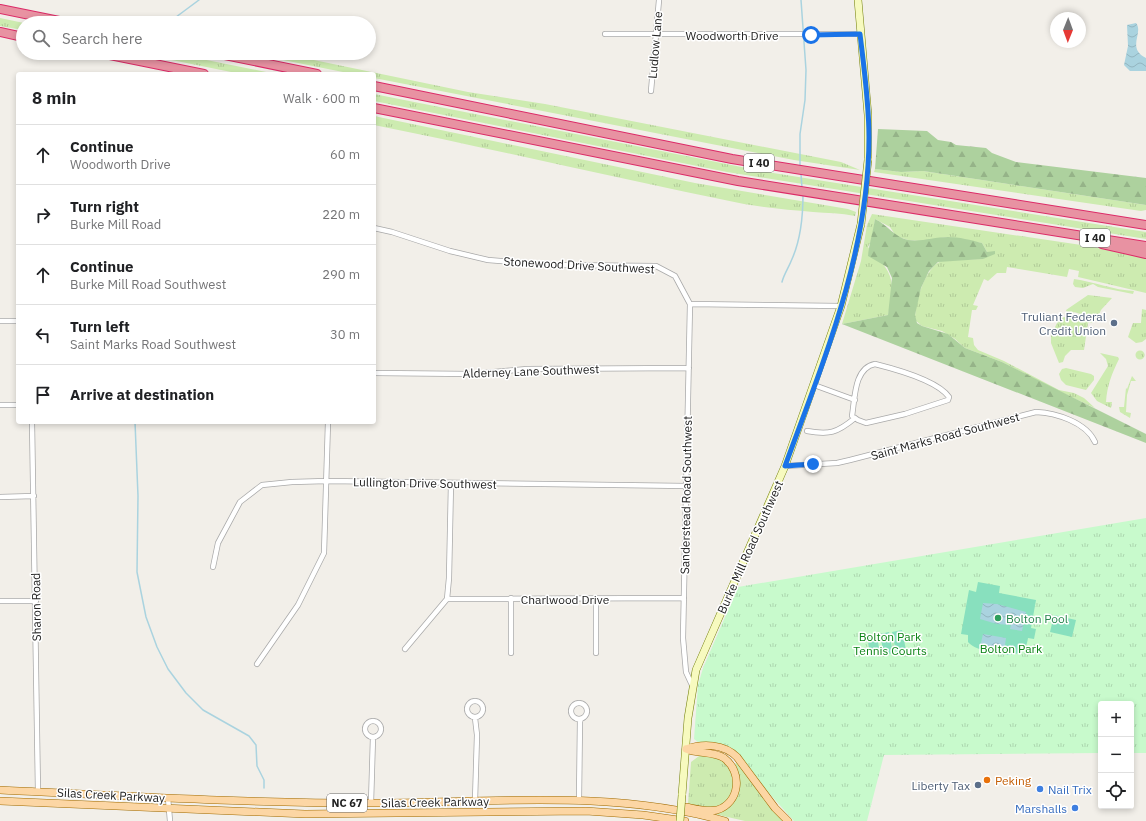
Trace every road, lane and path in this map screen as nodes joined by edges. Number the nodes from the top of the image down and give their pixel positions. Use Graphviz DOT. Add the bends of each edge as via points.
graph roads {
  1 [pos="659,0"];
  2 [pos="858,0"];
  3 [pos="0,9"];
  4 [pos="34,16"];
  5 [pos="0,32"];
  6 [pos="605,34"];
  7 [pos="860,34"];
  8 [pos="16,35"];
  9 [pos="655,35"];
  10 [pos="135,60"];
  11 [pos="249,60"];
  12 [pos="194,72"];
  13 [pos="307,72"];
  14 [pos="376,86"];
  15 [pos="651,91"];
  16 [pos="376,108"];
  17 [pos="1092,216"];
  18 [pos="1146,219"];
  19 [pos="1146,225"];
  20 [pos="376,228"];
  21 [pos="1043,230"];
  22 [pos="1146,246"];
  23 [pos="1146,254"];
  24 [pos="690,304"];
  25 [pos="841,306"];
  26 [pos="0,321"];
  27 [pos="16,321"];
  28 [pos="689,368"];
  29 [pos="376,373"];
  30 [pos="814,385"];
  31 [pos="855,400"];
  32 [pos="0,405"];
  33 [pos="16,405"];
  34 [pos="855,418"];
  35 [pos="32,424"];
  36 [pos="328,424"];
  37 [pos="807,431"];
  38 [pos="1096,442"];
  39 [pos="785,466"];
  40 [pos="327,481"];
  41 [pos="451,483"];
  42 [pos="687,486"];
  43 [pos="34,496"];
  44 [pos="0,497"];
  45 [pos="213,567"];
  46 [pos="511,598"];
  47 [pos="684,598"];
  48 [pos="446,599"];
  49 [pos="596,599"];
  50 [pos="0,601"];
  51 [pos="36,601"];
  52 [pos="405,649"];
  53 [pos="511,653"];
  54 [pos="596,653"];
  55 [pos="257,664"];
  56 [pos="692,685"];
  57 [pos="475,718"];
  58 [pos="580,718"];
  59 [pos="373,737"];
  60 [pos="686,749"];
  61 [pos="0,790"];
  62 [pos="38,792"];
  63 [pos="168,798"];
  64 [pos="579,800"];
  65 [pos="0,801"];
  66 [pos="475,801"];
  67 [pos="371,803"];
  68 [pos="644,805"];
  69 [pos="169,810"];
  70 [pos="170,821"];
  71 [pos="680,821"];
  72 [pos="685,821"];
  73 [pos="725,821"];
  74 [pos="788,821"];
  1 -- 9 [label="street, Ludlow Lane"];
  2 -- 7 [label="street, Burke Mill Road Southwest"];
  3 -- 4 [label="highway"];
  5 -- 8 [label="highway"];
  6 -- 9 [label="street, Woodworth Drive"];
  7 -- 9 [label="street, Woodworth Drive"];
  7 -- 25 [label="street, Burke Mill Road Southwest, bridge" via="868,116 868,160 861,224"];
  9 -- 15 [label="street, Ludlow Lane"];
  10 -- 12 [label="highway"];
  11 -- 13 [label="highway"];
  14 -- 17 [label="highway, I 40" via="732,159"];
  16 -- 21 [label="highway, I 40" via="738,181"];
  17 -- 18 [label="highway"];
  17 -- 19 [label="highway, I 40"];
  20 -- 24 [label="street, Stonewood Drive Southwest" via="488,260 552,265 656,266 675,276"];
  21 -- 22 [label="highway, I 40"];
  21 -- 23 [label="highway"];
  24 -- 25 [label="street"];
  24 -- 28 [label="street, Sanderstead Road Southwest"];
  25 -- 30 [label="street, Burke Mill Road Southwest"];
  26 -- 27 [label="street"];
  28 -- 29 [label="street, Alderney Lane Southwest" via="527,369 472,374"];
  28 -- 42 [label="street, Sanderstead Road Southwest"];
  30 -- 31 [label="street"];
  30 -- 39 [label="street, Burke Mill Road Southwest"];
  31 -- 34 [label="street" via="852,416"];
  31 -- 34 [label="street" via="862,371 867,365 875,364 928,382 945,391 949,397 948,400 905,414 866,423"];
  32 -- 33 [label="street"];
  34 -- 37 [label="street" via="833,433"];
  35 -- 43 [label="street, Sharon Road"];
  36 -- 40 [label="street"];
  38 -- 39 [label="street, Saint Marks Road Southwest" via="1090,432 1060,416 1036,412 844,462"];
  39 -- 56 [label="street, Burke Mill Road Southwest" via="701,656"];
  40 -- 41 [label="street, Lullington Drive Southwest"];
  40 -- 45 [label="street, Lullington Drive Southwest" via="262,485 240,502 218,543"];
  40 -- 55 [label="street" via="324,553 298,604"];
  41 -- 42 [label="street, Lullington Drive Southwest"];
  41 -- 48 [label="street" via="449,578"];
  42 -- 47 [label="street, Sanderstead Road Southwest"];
  43 -- 44 [label="street"];
  43 -- 51 [label="street, Sharon Road"];
  46 -- 48 [label="street, Charlwood Drive"];
  46 -- 49 [label="street, Charlwood Drive"];
  46 -- 53 [label="street"];
  47 -- 49 [label="street, Charlwood Drive"];
  47 -- 56 [label="street, Sanderstead Road Southwest" via="686,672"];
  48 -- 52 [label="street"];
  49 -- 54 [label="street"];
  50 -- 51 [label="street"];
  51 -- 62 [label="street, Sharon Road"];
  56 -- 60 [label="street, Burke Mill Road Southwest"];
  57 -- 66 [label="street"];
  58 -- 64 [label="street"];
  59 -- 67 [label="street"];
  60 -- 68 [label="main road" via="696,753 716,754 726,759 733,767 737,775 737,785 729,803 713,810 667,803"];
  60 -- 71 [label="street, Burke Mill Road Southwest, bridge"];
  60 -- 74 [label="main road" via="696,745 730,751"];
  61 -- 62 [label="main road, Silas Creek Parkway / NC 67"];
  62 -- 63 [label="main road, Silas Creek Parkway / NC 67"];
  63 -- 67 [label="main road, Silas Creek Parkway / NC 67"];
  63 -- 69 [label="street"];
  64 -- 66 [label="main road, Silas Creek Parkway / NC 67"];
  64 -- 68 [label="main road, Silas Creek Parkway / NC 67"];
  65 -- 69 [label="main road, Silas Creek Parkway / NC 67"];
  66 -- 67 [label="main road, Silas Creek Parkway / NC 67"];
  68 -- 73 [label="main road, Silas Creek Parkway / NC 67" via="685,811"];
  69 -- 70 [label="street"];
  69 -- 72 [label="main road, Silas Creek Parkway / NC 67" via="305,814 586,811"];
}
